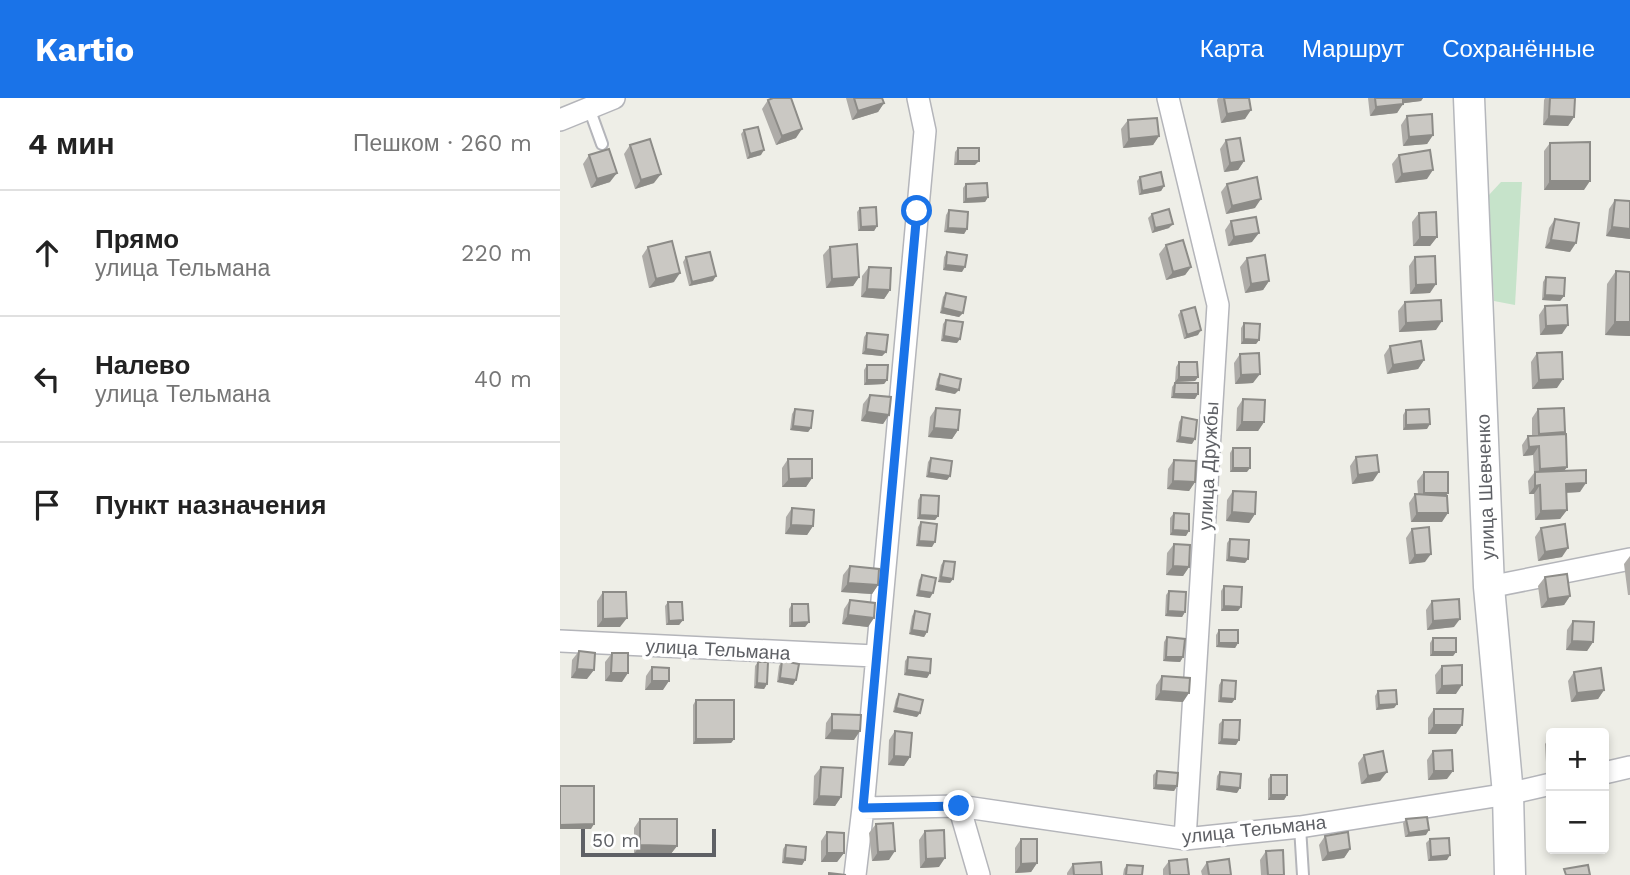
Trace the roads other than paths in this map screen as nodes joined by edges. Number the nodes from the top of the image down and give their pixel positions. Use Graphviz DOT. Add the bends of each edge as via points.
graph roads {
  1 [pos="614,98"];
  2 [pos="918,98"];
  3 [pos="1168,98"];
  4 [pos="1469,98"];
  5 [pos="589,108"];
  6 [pos="560,120"];
  7 [pos="602,144"];
  8 [pos="1630,559"];
  9 [pos="1489,587"];
  10 [pos="560,641"];
  11 [pos="875,656"];
  12 [pos="1630,767"];
  13 [pos="1609,772"];
  14 [pos="1546,785"];
  15 [pos="1507,793"];
  16 [pos="959,806"];
  17 [pos="863,808"];
  18 [pos="1300,827"];
  19 [pos="1185,839"];
  20 [pos="855,875"];
  21 [pos="979,875"];
  22 [pos="1303,875"];
  23 [pos="1510,875"];
  1 -- 5 [label="street"];
  2 -- 11 [label="street" via="925,131"];
  3 -- 19 [label="street, улица Дружбы" via="1218,305"];
  4 -- 9 [label="main road, улица Шевченко"];
  5 -- 6 [label="street"];
  5 -- 7 [label="lane"];
  8 -- 9 [label="street"];
  9 -- 15 [label="main road, улица Шевченко"];
  10 -- 11 [label="street, улица Тельмана"];
  11 -- 17 [label="street"];
  12 -- 13 [label="street"];
  14 -- 15 [label="street, улица Тельмана"];
  15 -- 18 [label="street, улица Тельмана"];
  15 -- 23 [label="main road, улица Шевченко"];
  16 -- 17 [label="street, улица Тельмана"];
  16 -- 19 [label="street, улица Тельмана"];
  16 -- 21 [label="street"];
  17 -- 20 [label="street"];
  18 -- 19 [label="street, улица Тельмана"];
  18 -- 22 [label="lane"];
}
